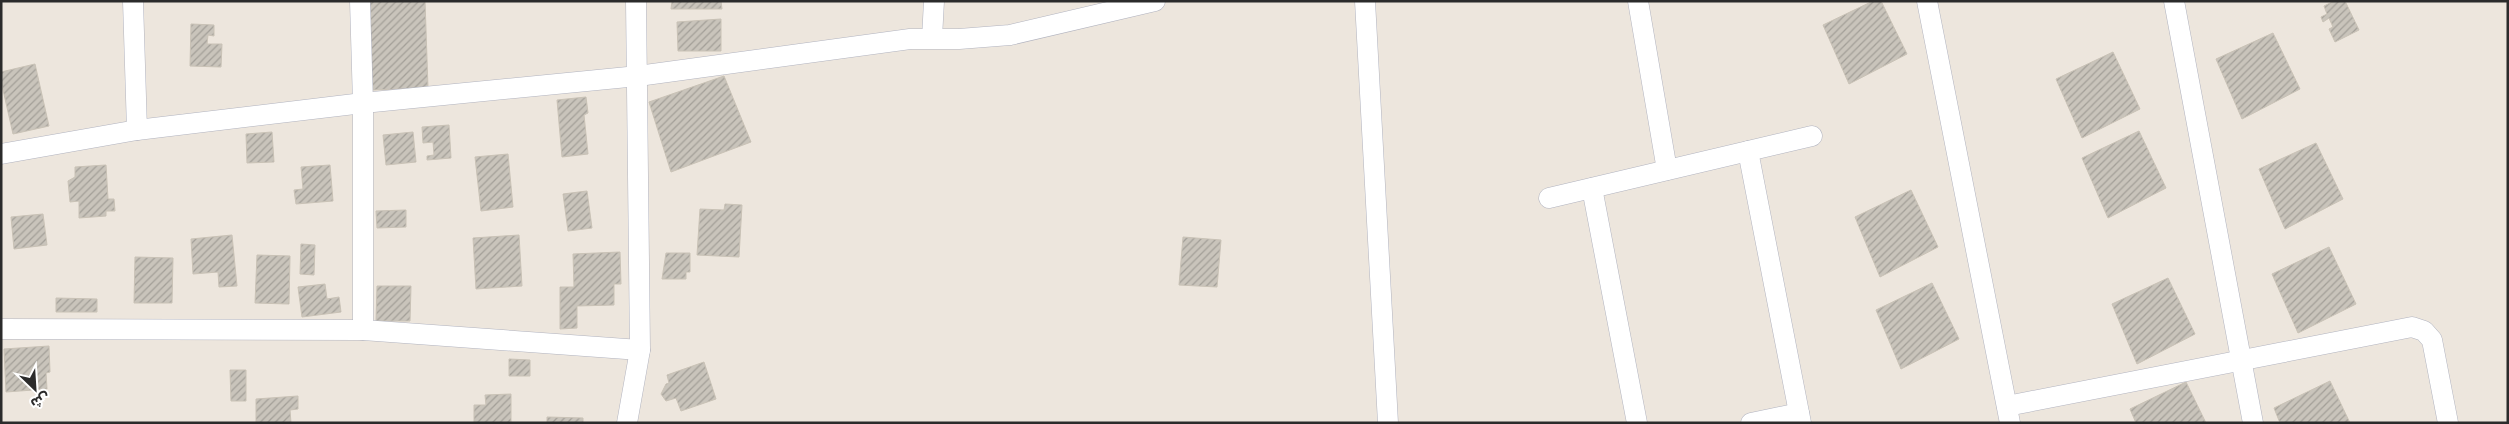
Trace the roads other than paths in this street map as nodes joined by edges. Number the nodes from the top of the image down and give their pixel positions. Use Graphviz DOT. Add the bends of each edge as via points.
graph roads {
  1 [pos="133,1"];
  2 [pos="360,1"];
  3 [pos="636,1"];
  4 [pos="934,1"];
  5 [pos="1154,1"];
  6 [pos="1365,1"];
  7 [pos="1638,1"];
  8 [pos="1927,1"];
  9 [pos="2174,1"];
  10 [pos="932,38"];
  11 [pos="638,76"];
  12 [pos="363,103"];
  13 [pos="137,130"];
  14 [pos="1812,136"];
  15 [pos="1748,152"];
  16 [pos="1,154"];
  17 [pos="1667,170"];
  18 [pos="1592,188"];
  19 [pos="1549,198"];
  20 [pos="1,329"];
  21 [pos="363,330"];
  22 [pos="640,350"];
  23 [pos="2241,361"];
  24 [pos="2008,414"];
  25 [pos="1800,418"];
  26 [pos="627,423"];
  27 [pos="1388,423"];
  28 [pos="1637,423"];
  29 [pos="1751,423"];
  30 [pos="2253,423"];
  31 [pos="2448,423"];
  1 -- 13 [label="street"];
  2 -- 12 [label="street"];
  3 -- 11 [label="street"];
  4 -- 10 [label="street"];
  5 -- 10 [label="street" via="1010,35 959,40"];
  6 -- 27 [label="street"];
  7 -- 17 [label="street"];
  8 -- 24 [label="street"];
  9 -- 23 [label="street"];
  10 -- 11 [label="street" via="886,41"];
  11 -- 12 [label="street"];
  11 -- 22 [label="street"];
  12 -- 13 [label="street"];
  12 -- 21 [label="street"];
  13 -- 16 [label="street"];
  14 -- 15 [label="street"];
  15 -- 17 [label="street"];
  15 -- 25 [label="street"];
  17 -- 18 [label="street"];
  18 -- 19 [label="street"];
  18 -- 28 [label="street"];
  20 -- 21 [label="street"];
  21 -- 22 [label="street"];
  22 -- 26 [label="street"];
  23 -- 24 [label="street"];
  23 -- 30 [label="street"];
  23 -- 31 [label="street" via="2406,327 2418,328 2432,340"];
  25 -- 29 [label="street"];
}
